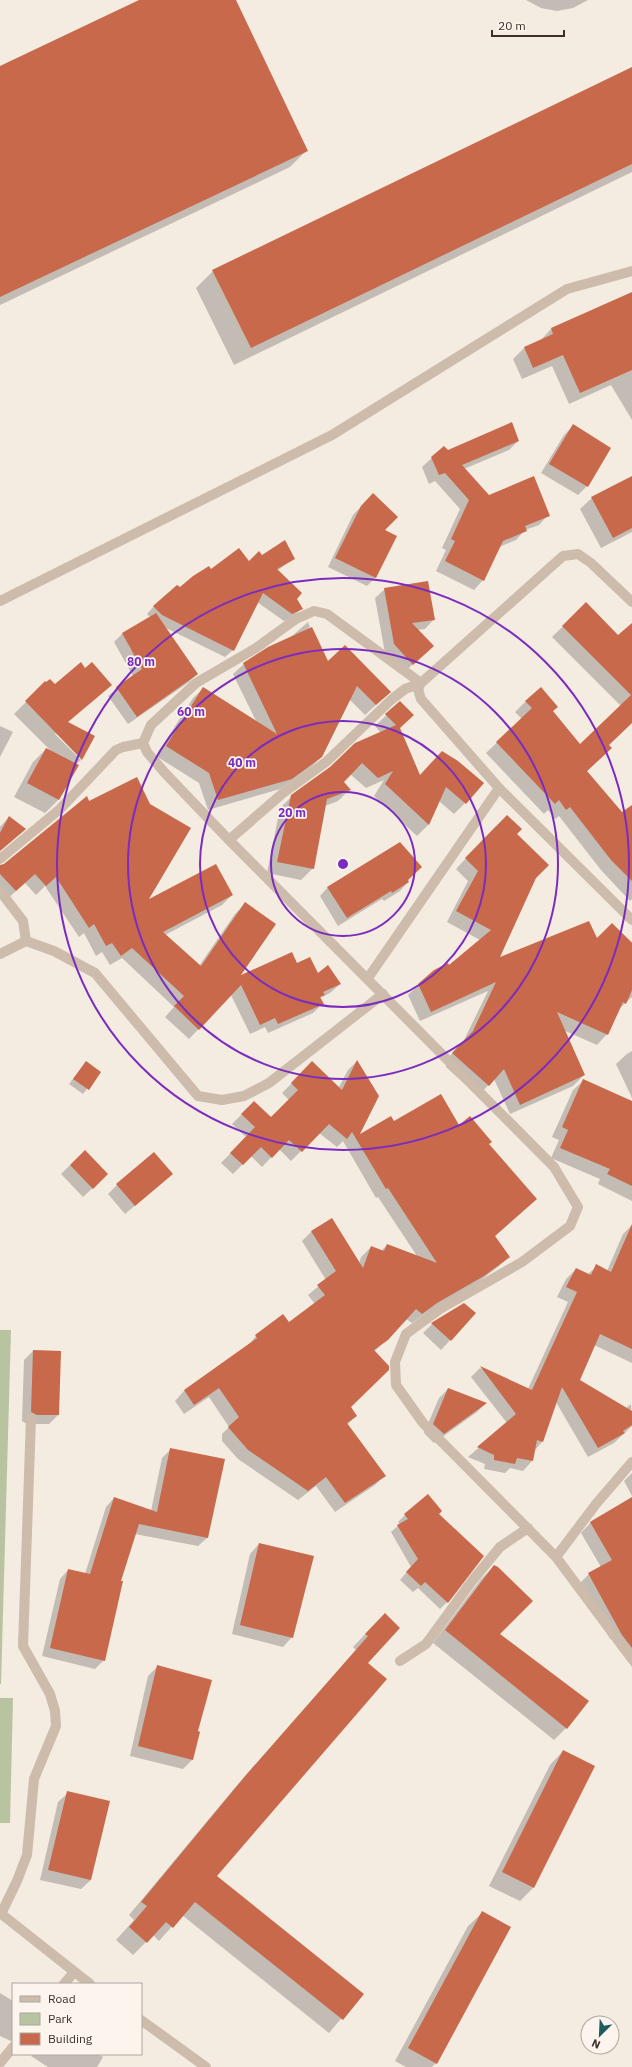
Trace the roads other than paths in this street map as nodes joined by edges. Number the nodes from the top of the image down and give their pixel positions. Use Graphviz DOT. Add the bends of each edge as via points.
graph roads {
  1 [pos="632,271"];
  2 [pos="0,601"];
  3 [pos="632,602"];
  4 [pos="421,683"];
  5 [pos="143,743"];
  6 [pos="499,788"];
  7 [pos="229,840"];
  8 [pos="0,859"];
  9 [pos="0,891"];
  10 [pos="632,920"];
  11 [pos="26,941"];
  12 [pos="0,954"];
  13 [pos="368,978"];
  14 [pos="383,994"];
  15 [pos="31,1418"];
  16 [pos="632,1462"];
  17 [pos="528,1528"];
  18 [pos="556,1557"];
  19 [pos="632,1659"];
  20 [pos="400,1661"];
  21 [pos="0,1914"];
  22 [pos="74,1972"];
  23 [pos="65,1983"];
  24 [pos="89,1983"];
  25 [pos="142,2021"];
  26 [pos="12,2048"];
  27 [pos="0,2063"];
  28 [pos="206,2067"];
  1 -- 2 [label="street" via="567,289 332,436"];
  3 -- 4 [label="street" via="578,554 563,556"];
  4 -- 5 [label="street" via="327,614 314,611 296,619 256,648 196,683 151,725"];
  4 -- 6 [label="street" via="418,689 421,699"];
  4 -- 7 [label="street" via="411,685 396,696 326,762 283,793"];
  5 -- 7 [label="street" via="147,752 165,773"];
  5 -- 8 [label="street" via="116,750 60,809"];
  6 -- 10 [label="street"];
  6 -- 13 [label="street"];
  7 -- 13 [label="street"];
  9 -- 11 [label="street" via="23,921"];
  11 -- 12 [label="street"];
  11 -- 14 [label="street" via="54,951 95,973 198,1096 222,1100 244,1096 269,1083"];
  13 -- 14 [label="street"];
  14 -- 17 [label="street" via="554,1167 578,1207 570,1226 540,1249 440,1309 406,1334 395,1362 396,1385 424,1423"];
  15 -- 21 [label="street" via="23,1646 50,1694 56,1726 34,1779 27,1855"];
  16 -- 18 [label="street"];
  17 -- 18 [label="street"];
  17 -- 20 [label="street" via="500,1547 426,1644"];
  18 -- 19 [label="street"];
  21 -- 22 [label="street"];
  22 -- 23 [label="street"];
  22 -- 24 [label="street"];
  25 -- 28 [label="street"];
  26 -- 27 [label="street"];
}
